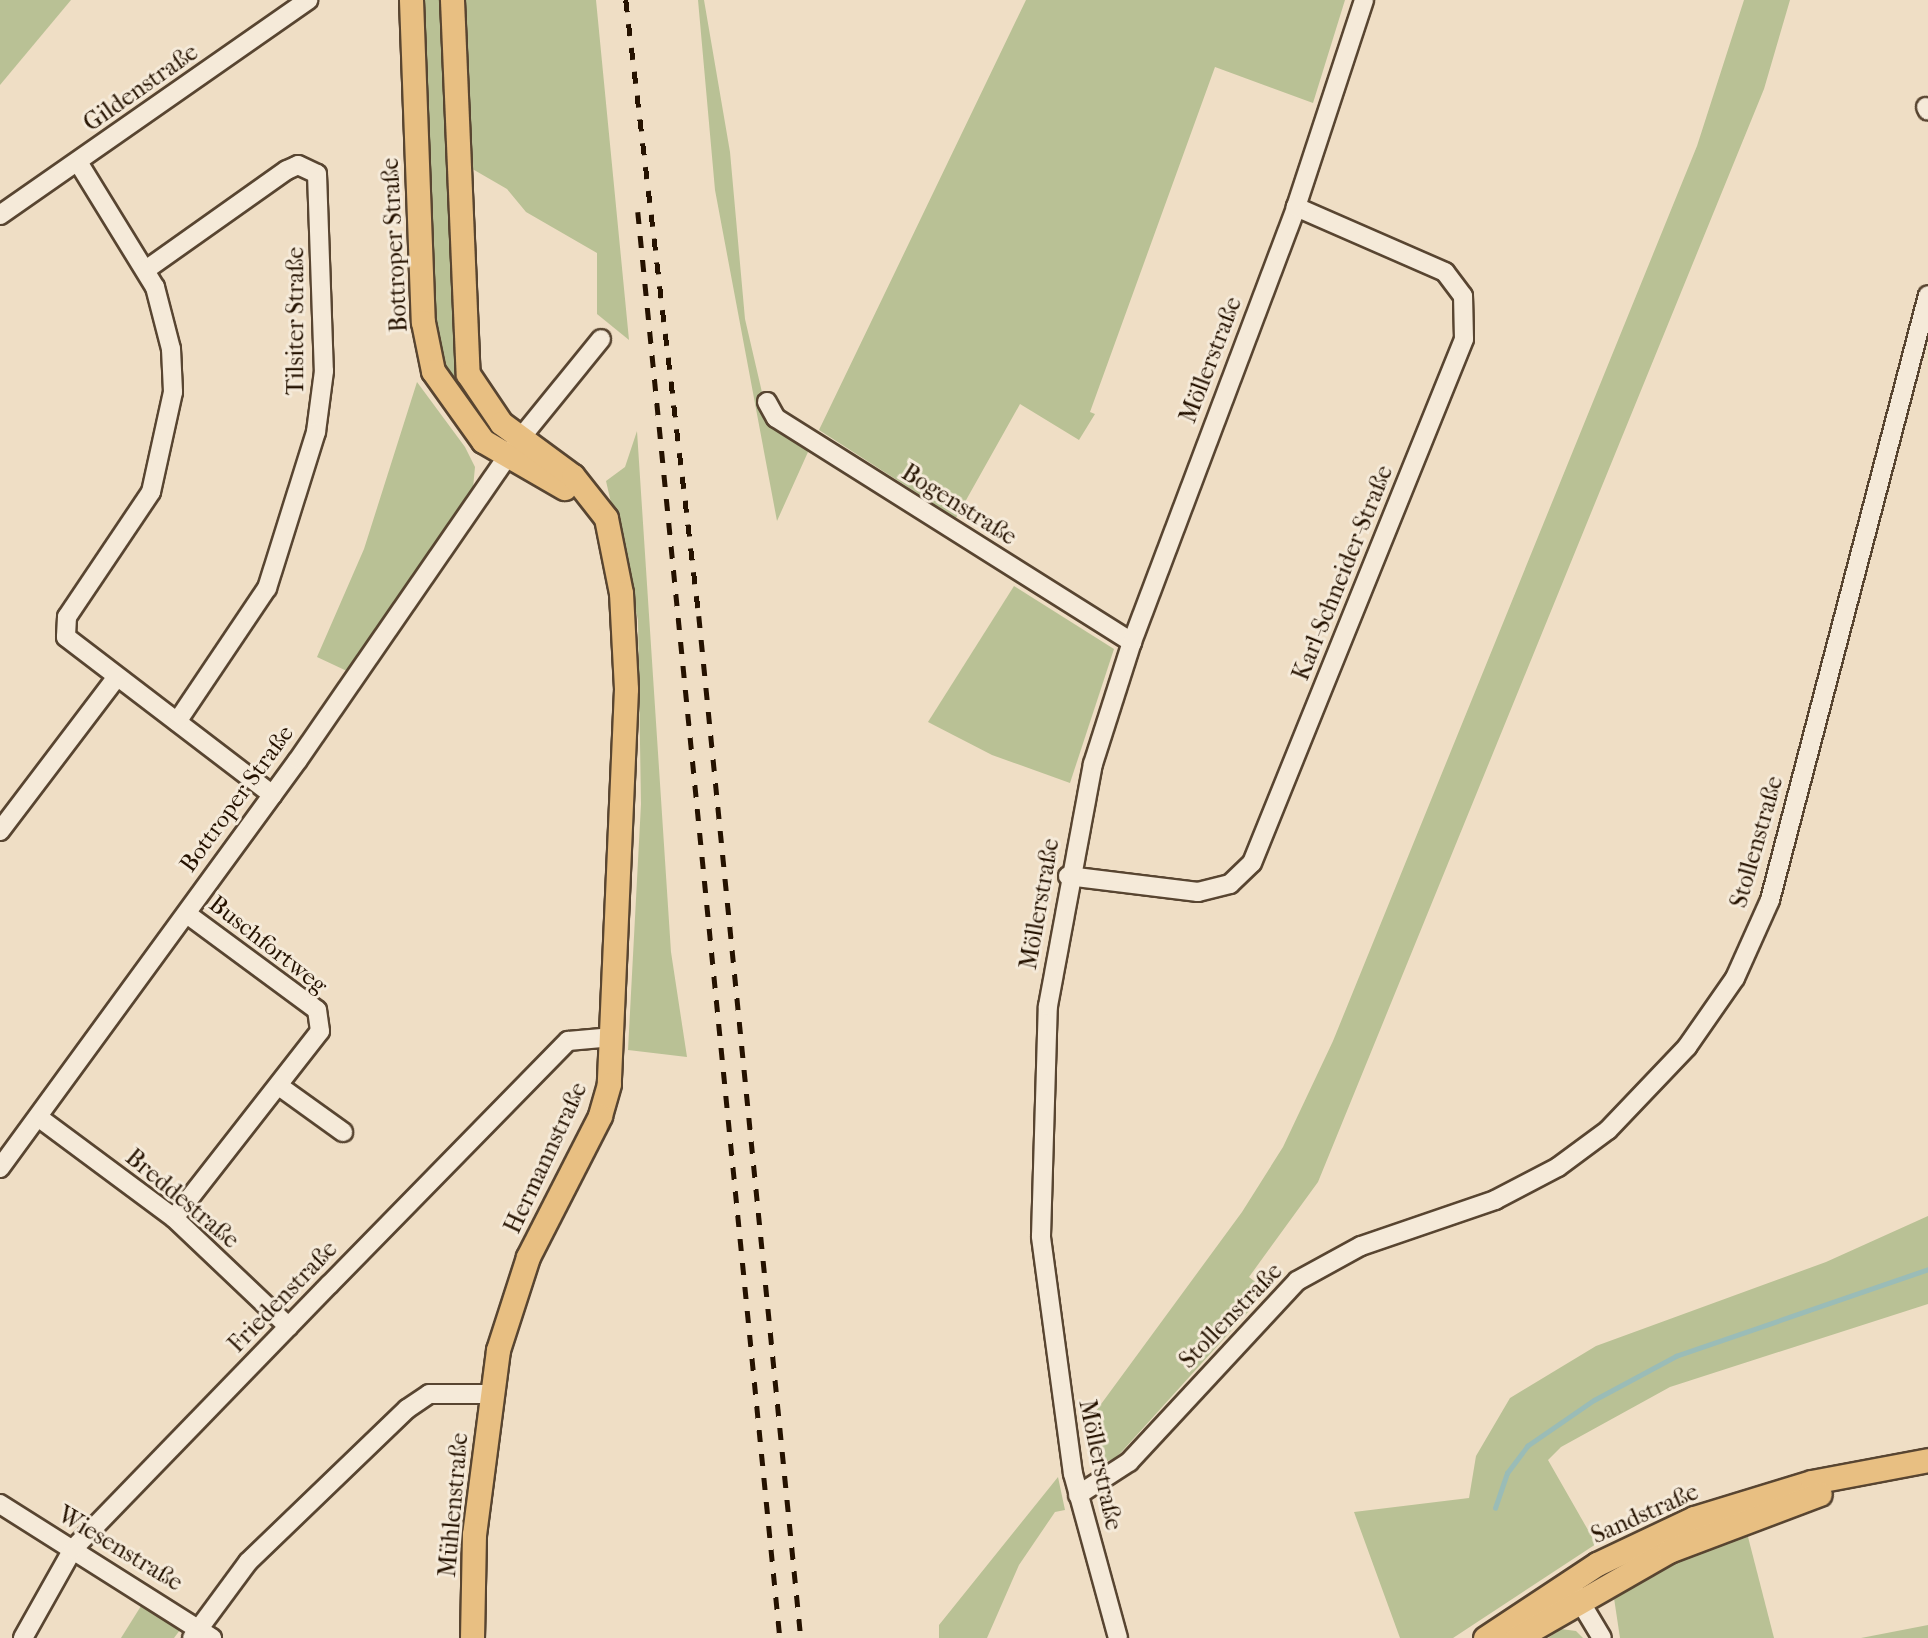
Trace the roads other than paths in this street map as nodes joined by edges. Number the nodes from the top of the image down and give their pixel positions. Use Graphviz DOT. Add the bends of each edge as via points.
graph roads {
  1 [pos="309,0"];
  2 [pos="411,0"];
  3 [pos="452,0"];
  4 [pos="1364,0"];
  5 [pos="78,162"];
  6 [pos="1296,207"];
  7 [pos="0,215"];
  8 [pos="147,269"];
  9 [pos="1928,295"];
  10 [pos="601,339"];
  11 [pos="766,402"];
  12 [pos="514,448"];
  13 [pos="1132,642"];
  14 [pos="116,678"];
  15 [pos="177,722"];
  16 [pos="273,795"];
  17 [pos="0,831"];
  18 [pos="1068,876"];
  19 [pos="187,914"];
  20 [pos="613,1037"];
  21 [pos="279,1086"];
  22 [pos="38,1116"];
  23 [pos="343,1132"];
  24 [pos="0,1167"];
  25 [pos="174,1218"];
  26 [pos="289,1327"];
  27 [pos="490,1394"];
  28 [pos="1928,1460"];
  29 [pos="1078,1495"];
  30 [pos="0,1504"];
  31 [pos="73,1549"];
  32 [pos="1574,1590"];
  33 [pos="473,1632"];
  34 [pos="201,1634"];
  35 [pos="23,1638"];
  36 [pos="1118,1638"];
  37 [pos="1485,1638"];
  38 [pos="1517,1638"];
  39 [pos="1602,1638"];
  1 -- 5 [label="street, Gildenstraße"];
  2 -- 12 [label="main road, Bottroper Straße" via="426,348 457,411 482,441"];
  3 -- 12 [label="main road" via="462,338 481,397"];
  4 -- 6 [label="street, Möllerstraße"];
  5 -- 7 [label="street, Gildenstraße"];
  5 -- 8 [label="street"];
  6 -- 13 [label="street, Möllerstraße"];
  6 -- 18 [label="street, Karl-Schneider-Straße" via="1445,272 1463,296 1464,339 1252,863 1230,884 1198,892"];
  8 -- 14 [label="street" via="171,349 168,434 140,512 65,627 72,646"];
  8 -- 15 [label="street, Tilsiter Straße" via="287,170 298,164 317,174 324,371 316,432 267,588"];
  9 -- 29 [label="street, Stollenstraße" via="1770,900 1735,978 1687,1047 1608,1130 1558,1167 1495,1200 1348,1252 1297,1281 1129,1462"];
  10 -- 12 [label="street, Bottroper Straße"];
  11 -- 13 [label="street, Bogenstraße" via="776,418"];
  12 -- 16 [label="street, Bottroper Straße"];
  12 -- 20 [label="main road, Hermannstraße" via="571,494 609,537 621,593 626,689"];
  13 -- 18 [label="street, Möllerstraße" via="1093,764"];
  14 -- 15 [label="street"];
  14 -- 17 [label="street"];
  15 -- 16 [label="street"];
  16 -- 19 [label="street, Bottroper Straße"];
  18 -- 29 [label="street, Möllerstraße" via="1048,1006 1041,1236"];
  19 -- 21 [label="street, Buschfortweg" via="317,1010 320,1031"];
  19 -- 22 [label="street, Bottroper Straße"];
  20 -- 26 [label="street, Friedenstraße" via="568,1041"];
  20 -- 27 [label="main road, Hermannstraße" via="606,1100 528,1257 510,1304"];
  21 -- 23 [label="street"];
  21 -- 25 [label="street, Buschfortweg"];
  22 -- 24 [label="street, Bottroper Straße"];
  22 -- 25 [label="street, Breddestraße"];
  25 -- 26 [label="street, Breddestraße"];
  26 -- 31 [label="street, Friedenstraße"];
  27 -- 33 [label="main road, Mühlenstraße" via="474,1534"];
  27 -- 34 [label="street" via="429,1394 407,1409 248,1562"];
  28 -- 32 [label="main road, Sandstraße" via="1844,1480"];
  29 -- 36 [label="street, Möllerstraße"];
  30 -- 31 [label="street, Wiesenstraße"];
  31 -- 34 [label="street, Wiesenstraße"];
  31 -- 35 [label="street, Friedenstraße"];
  32 -- 37 [label="main road, Sandstraße"];
  32 -- 38 [label="main road, Sandstraße"];
  32 -- 39 [label="street"];
}
